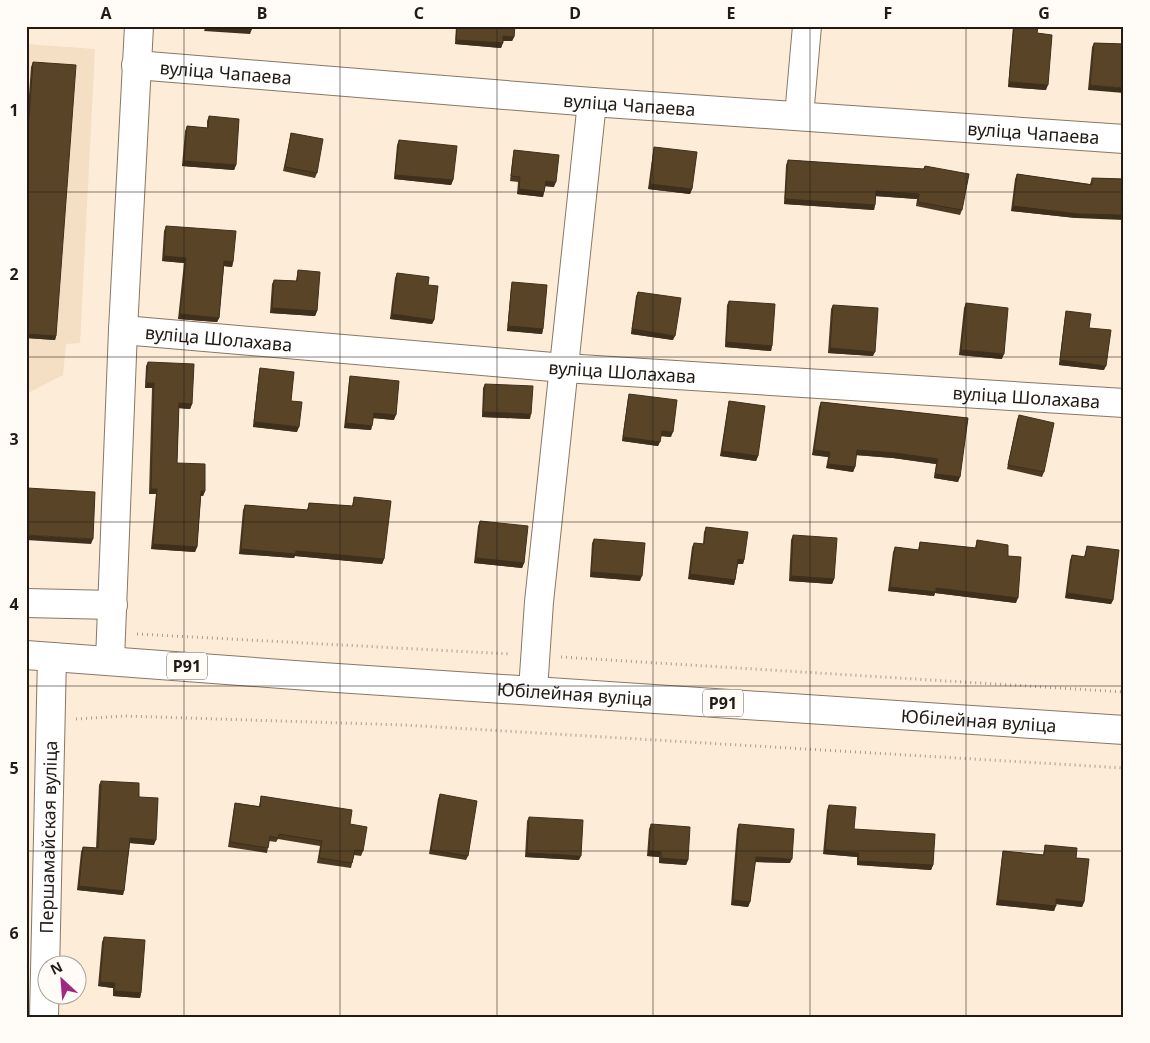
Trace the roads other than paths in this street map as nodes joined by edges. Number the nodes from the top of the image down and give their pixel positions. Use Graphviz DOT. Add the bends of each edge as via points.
graph roads {
  1 [pos="139,26"];
  2 [pos="807,26"];
  3 [pos="136,65"];
  4 [pos="592,102"];
  5 [pos="799,116"];
  6 [pos="1124,139"];
  7 [pos="123,330"];
  8 [pos="564,368"];
  9 [pos="1124,403"];
  10 [pos="26,603"];
  11 [pos="113,605"];
  12 [pos="39,656"];
  13 [pos="110,660"];
  14 [pos="533,690"];
  15 [pos="1124,730"];
  16 [pos="44,1017"];
  1 -- 3 [label="street"];
  2 -- 5 [label="street"];
  3 -- 4 [label="street, вуліца Чапаева"];
  3 -- 7 [label="street"];
  4 -- 5 [label="street, вуліца Чапаева"];
  4 -- 8 [label="street"];
  5 -- 6 [label="street, вуліца Чапаева"];
  7 -- 8 [label="street, вуліца Шолахава"];
  7 -- 11 [label="street"];
  8 -- 9 [label="street, вуліца Шолахава"];
  8 -- 14 [label="street"];
  10 -- 11 [label="street"];
  11 -- 13 [label="street"];
  12 -- 13 [label="street, Юбілейная вуліца / Р91"];
  12 -- 16 [label="street, Першамайская вуліца" via="50,720"];
  13 -- 14 [label="street, Юбілейная вуліца / Р91"];
  14 -- 15 [label="street, Юбілейная вуліца / Р91"];
}
